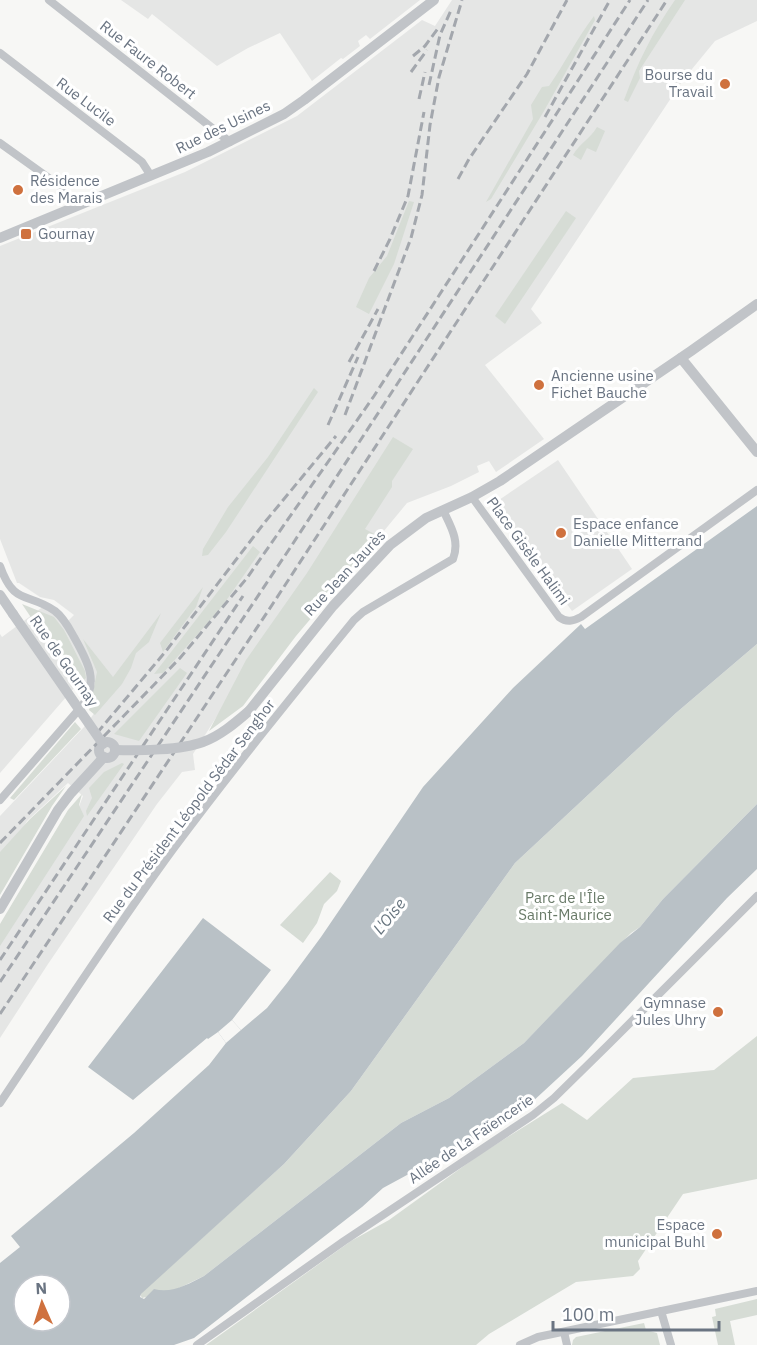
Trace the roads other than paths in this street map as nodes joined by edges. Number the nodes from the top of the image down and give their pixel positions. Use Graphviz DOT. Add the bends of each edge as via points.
graph roads {
  1 [pos="49,0"];
  2 [pos="434,0"];
  3 [pos="0,53"];
  4 [pos="230,142"];
  5 [pos="0,143"];
  6 [pos="151,176"];
  7 [pos="73,208"];
  8 [pos="0,238"];
  9 [pos="757,304"];
  10 [pos="681,358"];
  11 [pos="757,452"];
  12 [pos="757,490"];
  13 [pos="472,497"];
  14 [pos="443,510"];
  15 [pos="0,566"];
  16 [pos="0,595"];
  17 [pos="103,744"];
  18 [pos="115,750"];
  19 [pos="104,757"];
  20 [pos="0,800"];
  21 [pos="757,896"];
  22 [pos="0,909"];
  23 [pos="0,1103"];
  24 [pos="757,1291"];
  25 [pos="661,1311"];
  26 [pos="564,1332"];
  27 [pos="197,1345"];
  28 [pos="520,1345"];
  29 [pos="567,1345"];
  30 [pos="671,1345"];
  1 -- 4 [label="street, Rue Faure Robert"];
  2 -- 4 [label="street, Rue des Usines" via="298,105"];
  3 -- 6 [label="street, Rue Lucile" via="142,162"];
  4 -- 6 [label="street, Rue des Usines"];
  5 -- 7 [label="street" via="60,186"];
  6 -- 7 [label="street, Rue des Usines"];
  7 -- 8 [label="street, Rue des Usines"];
  9 -- 10 [label="street, Rue Jean Jaurès"];
  10 -- 11 [label="street"];
  10 -- 13 [label="street, Rue Jean Jaurès"];
  12 -- 13 [label="street, Place Gisèle Halimi" via="571,621 563,620"];
  13 -- 14 [label="street, Rue Jean Jaurès"];
  14 -- 18 [label="street, Rue Jean Jaurès, bridge" via="390,545 327,614 249,711 228,728 194,745"];
  14 -- 23 [label="street, Rue du Président Léopold Sédar Senghor" via="456,537 453,559 354,620 173,849"];
  15 -- 20 [label="street" via="17,595 50,608 66,623 90,669 91,685 86,701"];
  16 -- 17 [label="street, Rue de Gournay, bridge"];
  17 -- 18 [label="street, bridge" via="111,743"];
  17 -- 19 [label="street" via="99,750"];
  18 -- 19 [label="street" via="112,756"];
  19 -- 22 [label="street" via="58,810"];
  21 -- 27 [label="street, Allée de La Faïencerie" via="540,1110"];
  24 -- 25 [label="street"];
  25 -- 26 [label="street"];
  25 -- 30 [label="street"];
  26 -- 28 [label="street"];
  26 -- 29 [label="street"];
}
